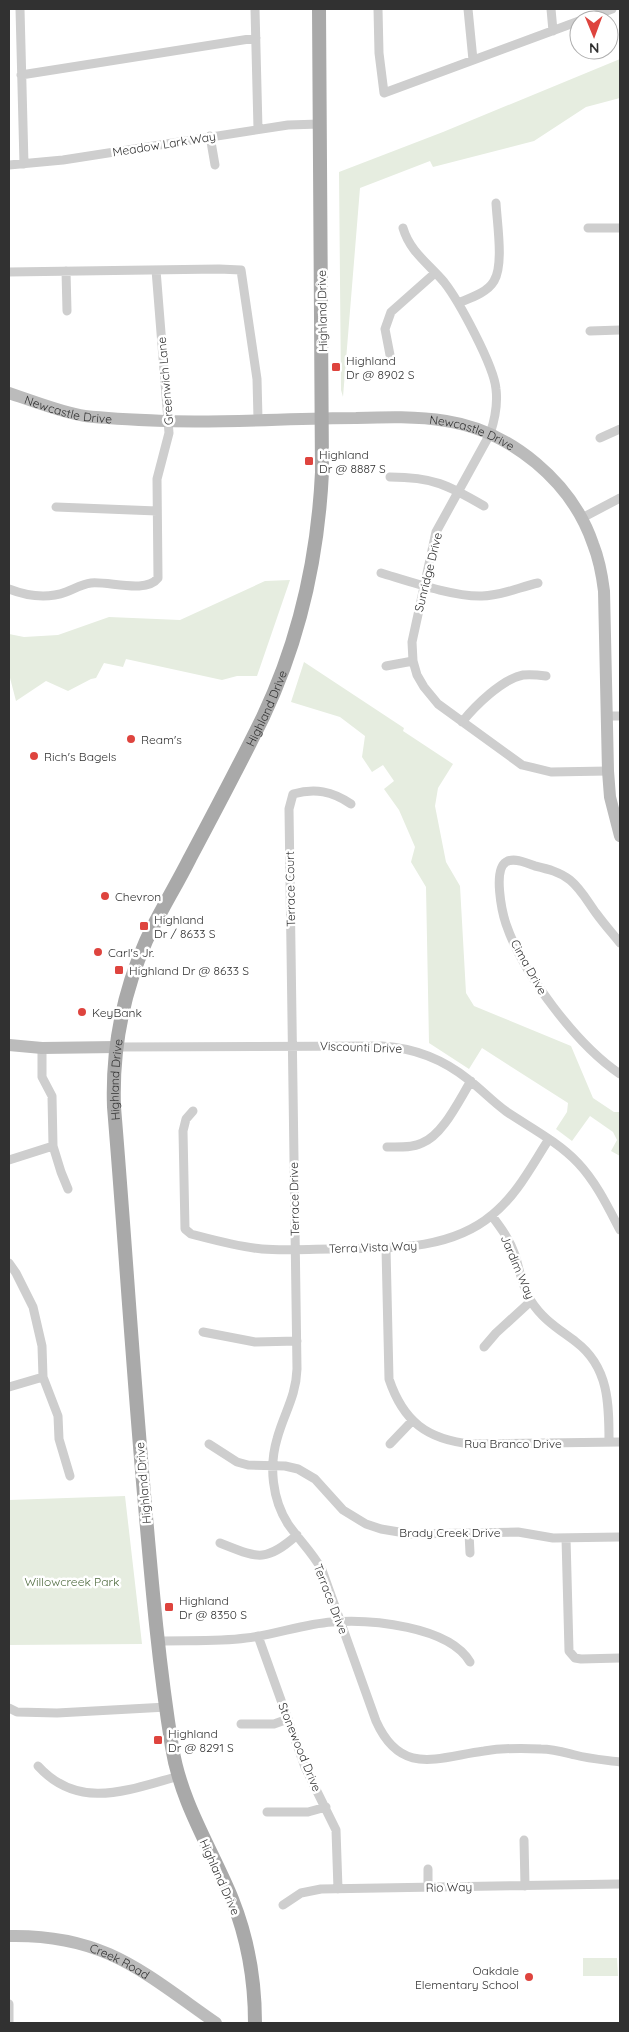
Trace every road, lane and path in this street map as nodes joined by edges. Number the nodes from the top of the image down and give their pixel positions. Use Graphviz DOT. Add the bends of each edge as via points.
graph roads {
  1 [pos="20,9"];
  2 [pos="255,9"];
  3 [pos="319,9"];
  4 [pos="378,9"];
  5 [pos="468,9"];
  6 [pos="551,9"];
  7 [pos="569,24"];
  8 [pos="553,31"];
  9 [pos="256,38"];
  10 [pos="473,60"];
  11 [pos="21,75"];
  12 [pos="320,124"];
  13 [pos="258,129"];
  14 [pos="210,136"];
  15 [pos="24,164"];
  16 [pos="9,165"];
  17 [pos="215,165"];
  18 [pos="496,203"];
  19 [pos="403,228"];
  20 [pos="588,228"];
  21 [pos="620,228"];
  22 [pos="156,270"];
  23 [pos="66,271"];
  24 [pos="9,272"];
  25 [pos="434,273"];
  26 [pos="458,303"];
  27 [pos="67,311"];
  28 [pos="620,330"];
  29 [pos="590,331"];
  30 [pos="390,355"];
  31 [pos="9,393"];
  32 [pos="323,418"];
  33 [pos="258,419"];
  34 [pos="168,421"];
  35 [pos="620,429"];
  36 [pos="490,434"];
  37 [pos="600,438"];
  38 [pos="390,477"];
  39 [pos="458,491"];
  40 [pos="620,498"];
  41 [pos="484,506"];
  42 [pos="56,507"];
  43 [pos="158,511"];
  44 [pos="582,518"];
  45 [pos="381,573"];
  46 [pos="538,583"];
  47 [pos="424,585"];
  48 [pos="9,589"];
  49 [pos="412,661"];
  50 [pos="386,666"];
  51 [pos="546,676"];
  52 [pos="607,716"];
  53 [pos="620,716"];
  54 [pos="462,722"];
  55 [pos="608,771"];
  56 [pos="351,804"];
  57 [pos="620,836"];
  58 [pos="620,943"];
  59 [pos="9,1045"];
  60 [pos="291,1046"];
  61 [pos="42,1048"];
  62 [pos="117,1048"];
  63 [pos="620,1074"];
  64 [pos="471,1081"];
  65 [pos="193,1110"];
  66 [pos="549,1139"];
  67 [pos="53,1146"];
  68 [pos="387,1147"];
  69 [pos="9,1160"];
  70 [pos="68,1189"];
  71 [pos="492,1216"];
  72 [pos="620,1230"];
  73 [pos="386,1248"];
  74 [pos="295,1249"];
  75 [pos="9,1263"];
  76 [pos="531,1301"];
  77 [pos="203,1332"];
  78 [pos="297,1341"];
  79 [pos="484,1347"];
  80 [pos="43,1377"];
  81 [pos="9,1387"];
  82 [pos="412,1421"];
  83 [pos="609,1442"];
  84 [pos="620,1442"];
  85 [pos="209,1444"];
  86 [pos="390,1444"];
  87 [pos="272,1466"];
  88 [pos="70,1476"];
  89 [pos="469,1533"];
  90 [pos="296,1535"];
  91 [pos="620,1537"];
  92 [pos="566,1538"];
  93 [pos="220,1543"];
  94 [pos="470,1553"];
  95 [pos="340,1622"];
  96 [pos="258,1636"];
  97 [pos="158,1640"];
  98 [pos="620,1658"];
  99 [pos="470,1662"];
  100 [pos="167,1707"];
  101 [pos="9,1708"];
  102 [pos="288,1719"];
  103 [pos="241,1724"];
  104 [pos="620,1762"];
  105 [pos="38,1766"];
  106 [pos="179,1776"];
  107 [pos="326,1808"];
  108 [pos="267,1812"];
  109 [pos="524,1840"];
  110 [pos="428,1869"];
  111 [pos="620,1884"];
  112 [pos="525,1886"];
  113 [pos="428,1887"];
  114 [pos="338,1889"];
  115 [pos="282,1905"];
  116 [pos="9,1936"];
  117 [pos="9,2004"];
  118 [pos="9,2023"];
  119 [pos="216,2023"];
  120 [pos="255,2023"];
  1 -- 11 [label="street"];
  2 -- 9 [label="street"];
  3 -- 12 [label="main road, Highland Drive"];
  4 -- 10 [label="street" via="384,93"];
  5 -- 10 [label="street"];
  6 -- 8 [label="street"];
  7 -- 8 [label="street"];
  8 -- 10 [label="street"];
  9 -- 11 [label="street"];
  9 -- 13 [label="street"];
  11 -- 15 [label="street"];
  12 -- 13 [label="street, Meadow Lark Way"];
  12 -- 32 [label="main road, Highland Drive"];
  13 -- 14 [label="street, Meadow Lark Way"];
  14 -- 15 [label="street, Meadow Lark Way"];
  14 -- 17 [label="street"];
  15 -- 16 [label="street, Meadow Lark Way"];
  18 -- 26 [label="street" via="499,256 494,281 483,291"];
  19 -- 25 [label="street, Sunridge Drive" via="413,251"];
  20 -- 21 [label="street"];
  22 -- 23 [label="street"];
  22 -- 33 [label="street" via="241,270 257,379"];
  22 -- 34 [label="street, Greenwich Lane"];
  23 -- 24 [label="street"];
  23 -- 27 [label="street"];
  25 -- 26 [label="street, Sunridge Drive"];
  25 -- 30 [label="street" via="391,312 386,329"];
  26 -- 36 [label="street, Sunridge Drive" via="495,380 496,410"];
  28 -- 29 [label="street"];
  31 -- 34 [label="street, Newcastle Drive" via="83,416"];
  32 -- 33 [label="street, Newcastle Drive"];
  32 -- 36 [label="street, Newcastle Drive" via="390,417 447,421"];
  32 -- 62 [label="main road, Highland Drive" via="317,530 304,599 285,664 264,716 145,943 126,998"];
  33 -- 34 [label="street, Newcastle Drive"];
  34 -- 43 [label="street, Greenwich Lane" via="168,443 157,479"];
  35 -- 37 [label="street"];
  36 -- 39 [label="street, Sunridge Drive"];
  36 -- 44 [label="street, Newcastle Drive" via="543,470 568,496"];
  38 -- 39 [label="street" via="422,478"];
  39 -- 41 [label="street"];
  39 -- 47 [label="street, Sunridge Drive" via="436,532"];
  40 -- 44 [label="street"];
  42 -- 43 [label="street"];
  43 -- 48 [label="street, Greenwich Lane" via="159,574 152,584 88,583 44,596"];
  44 -- 52 [label="street, Newcastle Drive" via="593,542 604,591"];
  45 -- 47 [label="street"];
  46 -- 47 [label="street" via="484,596"];
  47 -- 49 [label="street, Sunridge Drive" via="414,628"];
  49 -- 50 [label="street"];
  49 -- 54 [label="street, Sunridge Drive" via="432,698"];
  51 -- 54 [label="street" via="530,674 511,678"];
  52 -- 53 [label="street"];
  52 -- 55 [label="street, Newcastle Drive"];
  54 -- 55 [label="street, Sunridge Drive" via="522,765 552,772"];
  55 -- 57 [label="street, Newcastle Drive" via="610,797"];
  56 -- 60 [label="street, Terrace Court" via="322,791 293,794 290,802"];
  58 -- 63 [label="street, Cima Drive" via="572,881 553,871 514,860 502,866 502,912 530,972 547,1000 591,1050"];
  59 -- 61 [label="street"];
  60 -- 62 [label="street, Viscounti Drive"];
  60 -- 64 [label="street, Viscounti Drive" via="398,1047 430,1056"];
  60 -- 74 [label="street, Terrace Drive"];
  61 -- 62 [label="street"];
  61 -- 67 [label="street" via="42,1077 52,1096"];
  62 -- 97 [label="main road, Highland Drive" via="114,1107"];
  64 -- 66 [label="street, Viscounti Drive" via="494,1102"];
  64 -- 68 [label="street" via="429,1140 410,1146"];
  65 -- 74 [label="street, Terra Vista Way" via="183,1131 185,1229 191,1234 250,1247"];
  66 -- 71 [label="street, Terra Vista Way" via="515,1192"];
  66 -- 72 [label="street, Viscounti Drive" via="586,1172"];
  67 -- 69 [label="street"];
  67 -- 70 [label="street"];
  71 -- 73 [label="street, Terra Vista Way" via="444,1240"];
  71 -- 76 [label="street, Jardim Way" via="509,1242"];
  73 -- 74 [label="street, Terra Vista Way"];
  73 -- 82 [label="street, Rua Branco Drive" via="389,1379 402,1409"];
  74 -- 78 [label="street, Terrace Drive"];
  75 -- 80 [label="street" via="34,1308 42,1346"];
  76 -- 79 [label="street"];
  76 -- 83 [label="street, Jardim Way" via="552,1325 577,1342 597,1365 608,1394"];
  77 -- 78 [label="street" via="255,1342"];
  78 -- 87 [label="street, Terrace Drive" via="295,1391 279,1431"];
  80 -- 81 [label="street"];
  80 -- 88 [label="street" via="58,1416 59,1439"];
  82 -- 83 [label="street, Rua Branco Drive" via="433,1435 456,1443"];
  82 -- 86 [label="street"];
  83 -- 84 [label="street, Rua Branco Drive"];
  85 -- 87 [label="street, Brady Creek Drive" via="237,1462"];
  87 -- 89 [label="street, Brady Creek Drive" via="307,1473 344,1510 381,1530 411,1534"];
  87 -- 90 [label="street, Terrace Drive" via="277,1499"];
  89 -- 92 [label="street, Brady Creek Drive" via="518,1532"];
  89 -- 94 [label="street"];
  90 -- 93 [label="street" via="274,1553 267,1554 249,1554"];
  90 -- 95 [label="street, Terrace Drive" via="317,1560"];
  91 -- 92 [label="street, Brady Creek Drive"];
  92 -- 98 [label="street" via="568,1646 571,1654 581,1659"];
  95 -- 96 [label="street"];
  95 -- 99 [label="street" via="413,1628 456,1645"];
  95 -- 104 [label="street, Terrace Drive" via="380,1728 389,1742 402,1752 418,1759 433,1760 485,1751 550,1749"];
  96 -- 97 [label="street"];
  96 -- 102 [label="street, Stonewood Drive"];
  97 -- 100 [label="main road, Highland Drive"];
  100 -- 101 [label="street" via="57,1713 17,1712"];
  100 -- 106 [label="main road, Highland Drive"];
  102 -- 103 [label="street" via="274,1724"];
  102 -- 107 [label="street, Stonewood Drive" via="305,1767"];
  105 -- 106 [label="street" via="50,1779 69,1789 99,1794 121,1792"];
  106 -- 120 [label="main road, Highland Drive" via="193,1817 228,1889 243,1930 252,1979"];
  107 -- 108 [label="street" via="308,1812"];
  107 -- 114 [label="street, Stonewood Drive" via="336,1830"];
  109 -- 112 [label="street"];
  110 -- 113 [label="street"];
  111 -- 112 [label="street, Rio Way"];
  112 -- 113 [label="street, Rio Way"];
  113 -- 114 [label="street, Rio Way"];
  114 -- 115 [label="street, Rio Way" via="309,1891"];
  116 -- 119 [label="street, Creek Road" via="55,1937 104,1950 140,1969"];
  117 -- 118 [label="street"];
}
